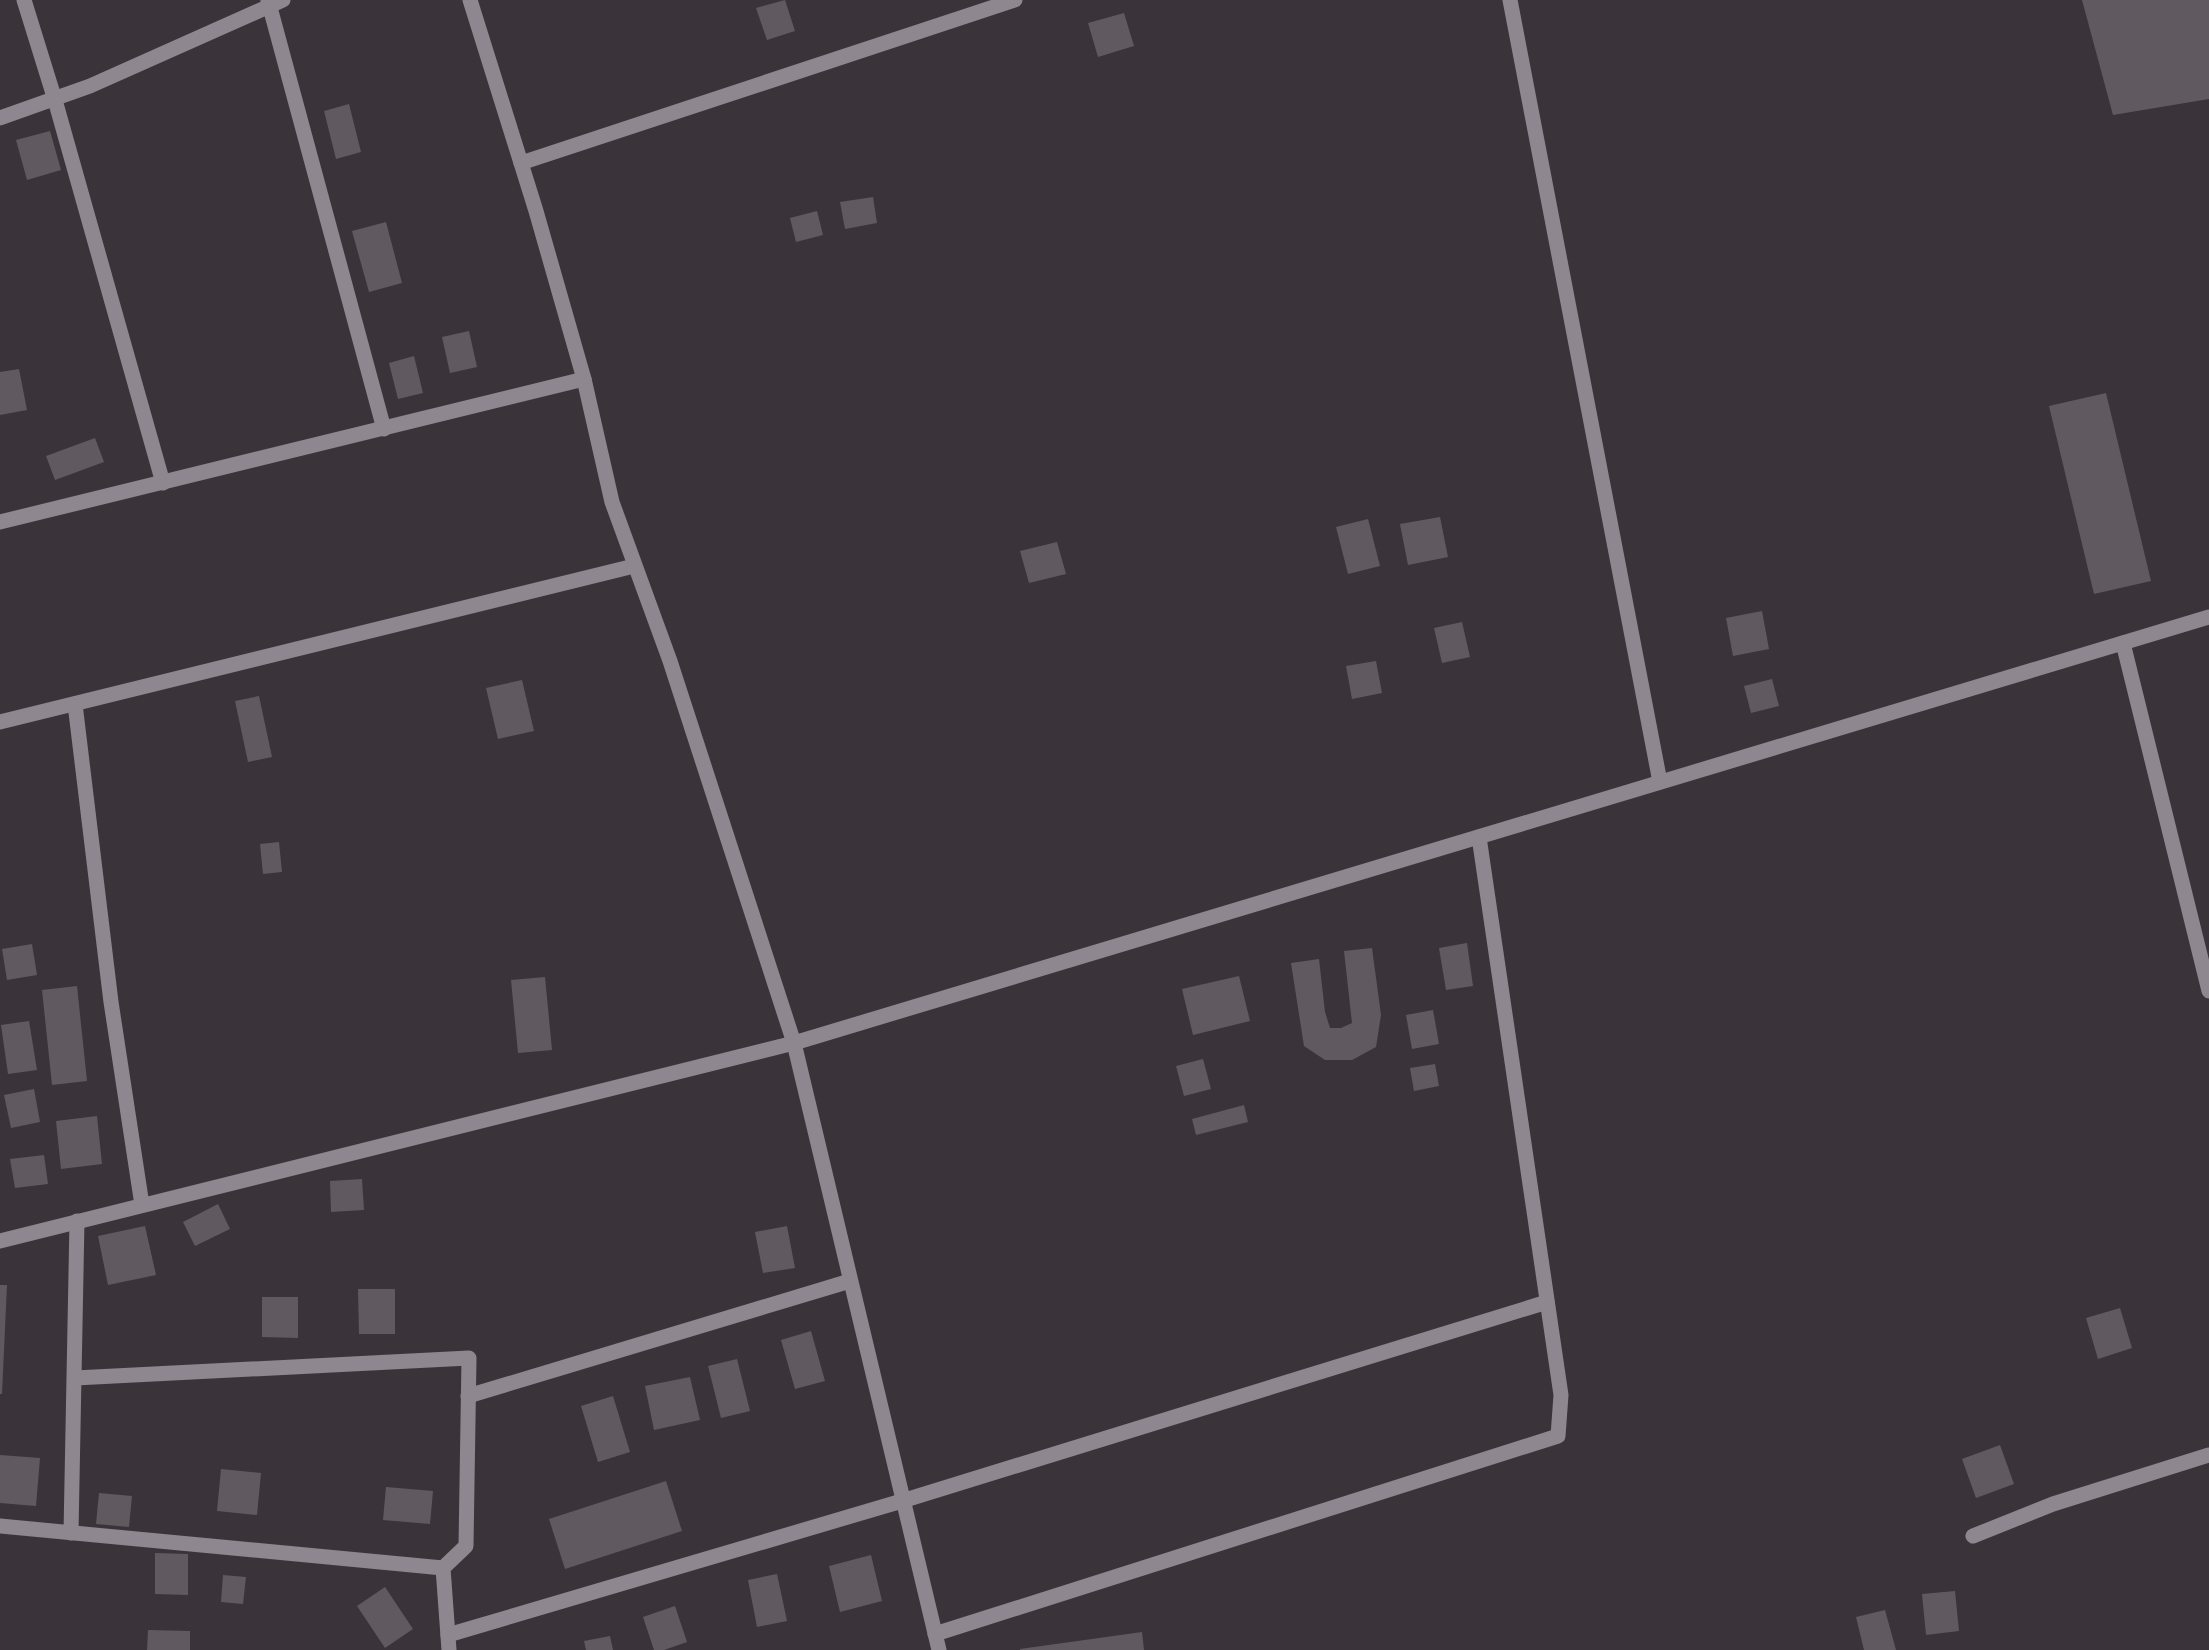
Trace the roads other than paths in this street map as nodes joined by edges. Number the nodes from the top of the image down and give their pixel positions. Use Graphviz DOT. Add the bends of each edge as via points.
graph roads {
  1 [pos="24,0"];
  2 [pos="470,0"];
  3 [pos="1015,0"];
  4 [pos="1510,0"];
  5 [pos="274,2"];
  6 [pos="55,100"];
  7 [pos="0,118"];
  8 [pos="521,163"];
  9 [pos="584,380"];
  10 [pos="384,429"];
  11 [pos="163,483"];
  12 [pos="0,522"];
  13 [pos="634,566"];
  14 [pos="2209,617"];
  15 [pos="2122,643"];
  16 [pos="75,704"];
  17 [pos="0,722"];
  18 [pos="1660,782"];
  19 [pos="1479,837"];
  20 [pos="2209,991"];
  21 [pos="794,1044"];
  22 [pos="142,1205"];
  23 [pos="77,1221"];
  24 [pos="0,1241"];
  25 [pos="850,1281"];
  26 [pos="1547,1302"];
  27 [pos="75,1378"];
  28 [pos="468,1396"];
  29 [pos="2209,1455"];
  30 [pos="902,1501"];
  31 [pos="0,1526"];
  32 [pos="71,1533"];
  33 [pos="1973,1536"];
  34 [pos="443,1568"];
  35 [pos="935,1634"];
  36 [pos="448,1642"];
  37 [pos="939,1650"];
  1 -- 6 [label="street"];
  2 -- 8 [label="street"];
  3 -- 8 [label="street"];
  4 -- 18 [label="street"];
  5 -- 6 [label="street"];
  5 -- 10 [label="street"];
  6 -- 7 [label="street"];
  6 -- 11 [label="street"];
  8 -- 9 [label="street"];
  9 -- 10 [label="street"];
  9 -- 13 [label="street" via="612,502"];
  10 -- 11 [label="street"];
  11 -- 12 [label="street"];
  13 -- 16 [label="street"];
  13 -- 21 [label="street" via="670,661"];
  14 -- 15 [label="street"];
  15 -- 18 [label="street"];
  15 -- 20 [label="street"];
  16 -- 17 [label="street"];
  16 -- 22 [label="street" via="111,1002"];
  18 -- 19 [label="street"];
  19 -- 21 [label="street"];
  19 -- 26 [label="street"];
  21 -- 22 [label="street"];
  21 -- 25 [label="street"];
  22 -- 23 [label="street"];
  23 -- 24 [label="street"];
  23 -- 27 [label="street"];
  25 -- 28 [label="street"];
  25 -- 30 [label="street"];
  26 -- 30 [label="street"];
  26 -- 35 [label="street" via="1561,1395 1558,1436"];
  27 -- 28 [label="street" via="469,1358"];
  27 -- 32 [label="street"];
  28 -- 34 [label="street" via="466,1545"];
  29 -- 33 [label="street" via="2064,1501"];
  30 -- 35 [label="street"];
  30 -- 36 [label="street"];
  31 -- 32 [label="street"];
  32 -- 34 [label="street"];
  34 -- 36 [label="street"];
  35 -- 37 [label="street"];
}
